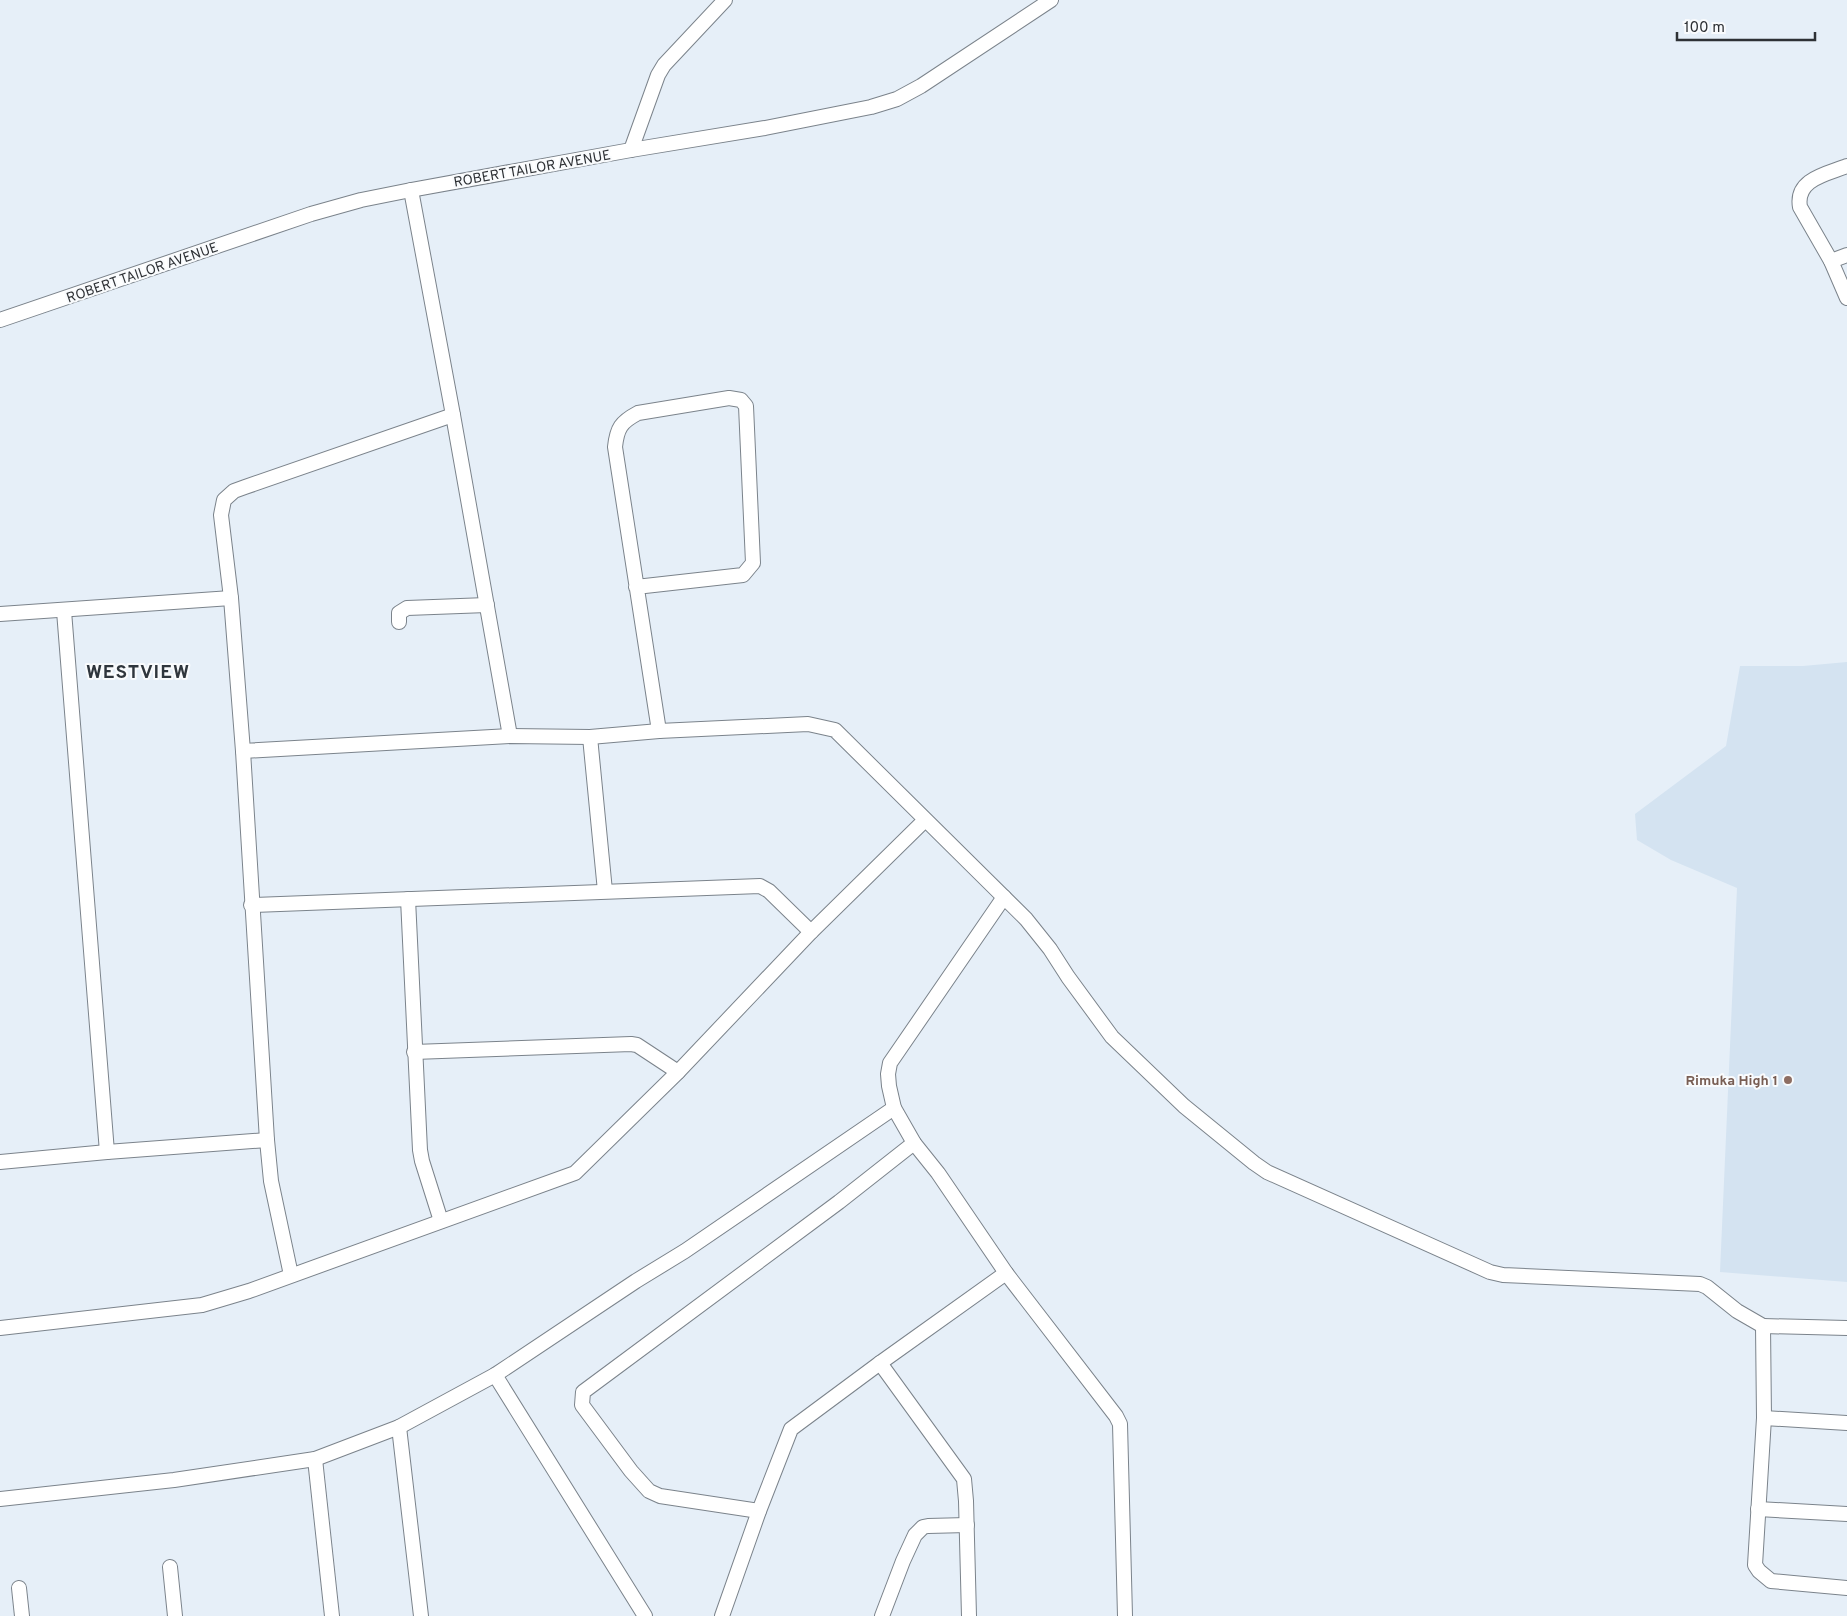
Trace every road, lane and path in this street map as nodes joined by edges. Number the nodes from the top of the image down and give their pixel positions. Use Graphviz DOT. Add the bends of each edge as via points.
graph roads {
  1 [pos="724,0"];
  2 [pos="1051,0"];
  3 [pos="631,150"];
  4 [pos="1847,166"];
  5 [pos="411,190"];
  6 [pos="1847,255"];
  7 [pos="1831,261"];
  8 [pos="1847,298"];
  9 [pos="0,320"];
  10 [pos="453,415"];
  11 [pos="636,587"];
  12 [pos="230,598"];
  13 [pos="487,605"];
  14 [pos="64,611"];
  15 [pos="0,614"];
  16 [pos="399,622"];
  17 [pos="660,731"];
  18 [pos="510,736"];
  19 [pos="590,737"];
  20 [pos="243,752"];
  21 [pos="925,820"];
  22 [pos="605,891"];
  23 [pos="1004,897"];
  24 [pos="408,899"];
  25 [pos="251,905"];
  26 [pos="811,932"];
  27 [pos="414,1052"];
  28 [pos="678,1072"];
  29 [pos="894,1108"];
  30 [pos="267,1140"];
  31 [pos="914,1143"];
  32 [pos="107,1152"];
  33 [pos="0,1162"];
  34 [pos="441,1221"];
  35 [pos="1006,1273"];
  36 [pos="291,1275"];
  37 [pos="1763,1326"];
  38 [pos="0,1328"];
  39 [pos="1847,1328"];
  40 [pos="880,1362"];
  41 [pos="495,1375"];
  42 [pos="1764,1418"];
  43 [pos="1847,1423"];
  44 [pos="399,1427"];
  45 [pos="315,1459"];
  46 [pos="0,1499"];
  47 [pos="1758,1509"];
  48 [pos="759,1511"];
  49 [pos="1847,1514"];
  50 [pos="967,1525"];
  51 [pos="170,1567"];
  52 [pos="19,1588"];
  53 [pos="1847,1588"];
  54 [pos="22,1616"];
  55 [pos="175,1616"];
  56 [pos="332,1616"];
  57 [pos="421,1616"];
  58 [pos="645,1616"];
  59 [pos="722,1616"];
  60 [pos="882,1616"];
  61 [pos="970,1616"];
  62 [pos="1125,1616"];
  1 -- 3 [label="street" via="664,65"];
  2 -- 3 [label="street, ROBERT TAILOR AVENUE" via="921,86 897,98 802,122"];
  3 -- 5 [label="street, ROBERT TAILOR AVENUE"];
  4 -- 7 [label="street" via="1810,180 1799,195 1800,207"];
  5 -- 9 [label="street, ROBERT TAILOR AVENUE" via="311,214"];
  5 -- 10 [label="street"];
  6 -- 7 [label="street"];
  7 -- 8 [label="street"];
  10 -- 12 [label="street" via="234,491 224,500 221,515"];
  10 -- 13 [label="street"];
  11 -- 11 [label="street" via="615,447 617,431 627,419 638,413 728,398 741,400 746,406 753,563 743,575"];
  11 -- 17 [label="street"];
  12 -- 14 [label="street"];
  12 -- 20 [label="street"];
  13 -- 16 [label="street" via="407,608 399,613"];
  13 -- 18 [label="street"];
  14 -- 15 [label="street"];
  14 -- 32 [label="street"];
  17 -- 19 [label="street"];
  17 -- 21 [label="street" via="808,724 835,730"];
  18 -- 19 [label="street"];
  18 -- 20 [label="street"];
  19 -- 22 [label="street"];
  20 -- 25 [label="street"];
  21 -- 23 [label="street"];
  21 -- 26 [label="street"];
  22 -- 24 [label="street"];
  22 -- 26 [label="street" via="760,886"];
  23 -- 29 [label="street" via="890,1063 889,1086"];
  23 -- 37 [label="street" via="1050,948 1112,1037 1184,1106 1268,1172 1490,1272 1700,1284"];
  24 -- 25 [label="street"];
  24 -- 27 [label="street"];
  25 -- 30 [label="street"];
  26 -- 28 [label="street"];
  27 -- 28 [label="street" via="631,1044"];
  27 -- 34 [label="street" via="422,1161"];
  28 -- 34 [label="street" via="575,1173"];
  29 -- 31 [label="street"];
  29 -- 41 [label="street" via="685,1251"];
  30 -- 32 [label="street"];
  30 -- 36 [label="street"];
  31 -- 35 [label="street"];
  31 -- 48 [label="street" via="583,1392 582,1405 649,1492"];
  32 -- 33 [label="street"];
  34 -- 36 [label="street"];
  35 -- 40 [label="street"];
  35 -- 62 [label="street" via="1102,1396 1120,1424"];
  36 -- 38 [label="street" via="202,1305"];
  37 -- 39 [label="street"];
  37 -- 42 [label="street"];
  40 -- 48 [label="street" via="791,1430"];
  40 -- 50 [label="street" via="961,1473 966,1489"];
  41 -- 44 [label="street"];
  41 -- 58 [label="street"];
  42 -- 43 [label="street"];
  42 -- 47 [label="street"];
  44 -- 45 [label="street"];
  44 -- 57 [label="street"];
  45 -- 46 [label="street" via="174,1480"];
  45 -- 56 [label="street"];
  47 -- 49 [label="street"];
  47 -- 53 [label="street" via="1755,1565 1759,1571 1771,1581 1780,1583"];
  48 -- 59 [label="street"];
  50 -- 60 [label="street" via="922,1527 903,1561"];
  50 -- 61 [label="street"];
  51 -- 55 [label="street"];
  52 -- 54 [label="street"];
}
